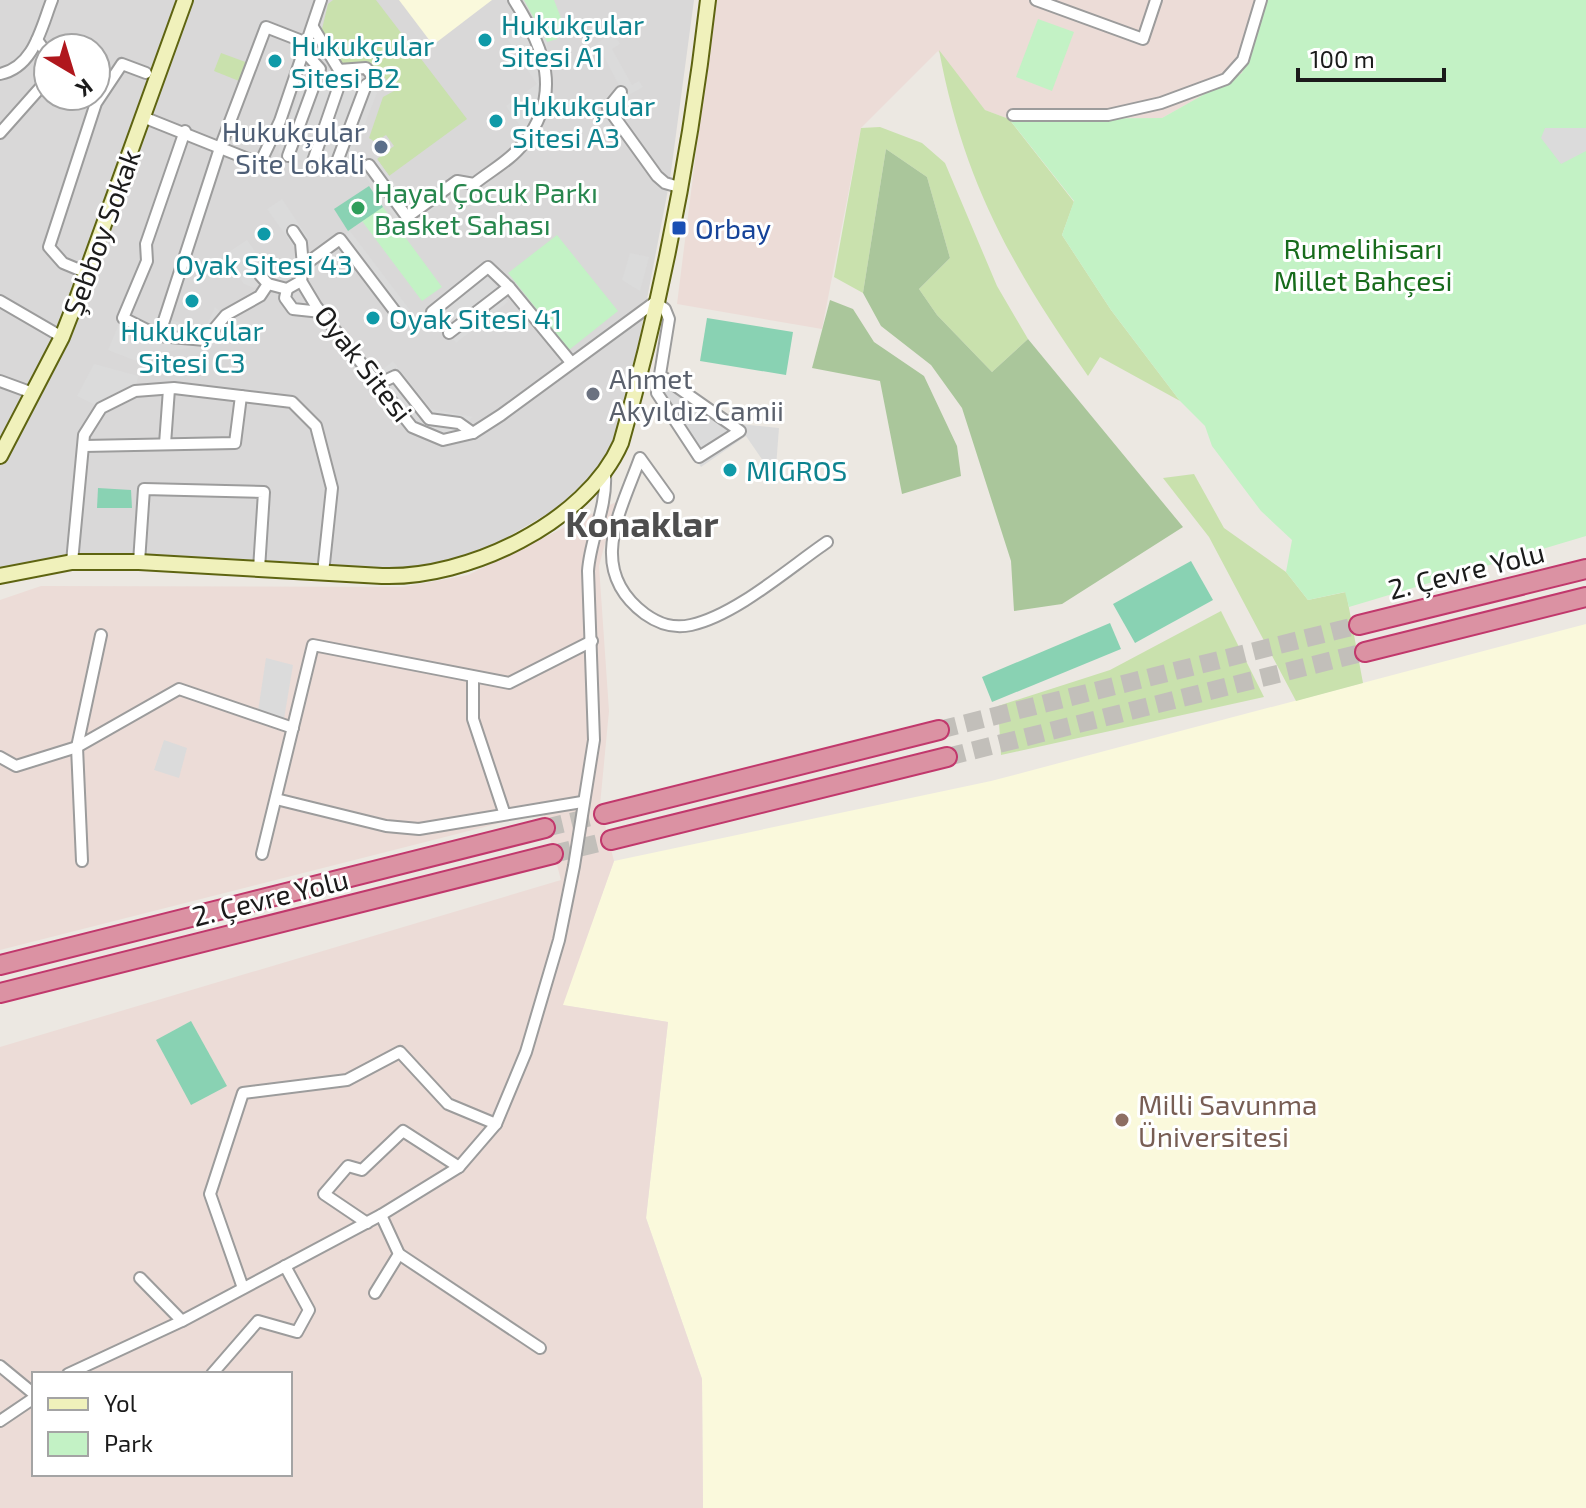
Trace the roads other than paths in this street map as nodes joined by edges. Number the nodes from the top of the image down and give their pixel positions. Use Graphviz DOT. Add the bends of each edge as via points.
graph roads {
  1 [pos="52,0"];
  2 [pos="185,0"];
  3 [pos="321,0"];
  4 [pos="514,0"];
  5 [pos="708,0"];
  6 [pos="1156,0"];
  7 [pos="1261,0"];
  8 [pos="1041,1"];
  9 [pos="313,27"];
  10 [pos="40,32"];
  11 [pos="32,46"];
  12 [pos="306,47"];
  13 [pos="344,71"];
  14 [pos="146,73"];
  15 [pos="0,74"];
  16 [pos="621,92"];
  17 [pos="32,97"];
  18 [pos="1013,115"];
  19 [pos="143,117"];
  20 [pos="185,131"];
  21 [pos="0,133"];
  22 [pos="220,148"];
  23 [pos="288,156"];
  24 [pos="313,161"];
  25 [pos="369,165"];
  26 [pos="335,167"];
  27 [pos="679,187"];
  28 [pos="293,231"];
  29 [pos="303,266"];
  30 [pos="87,273"];
  31 [pos="260,275"];
  32 [pos="301,281"];
  33 [pos="268,284"];
  34 [pos="509,287"];
  35 [pos="287,289"];
  36 [pos="0,301"];
  37 [pos="655,302"];
  38 [pos="321,312"];
  39 [pos="432,312"];
  40 [pos="400,318"];
  41 [pos="449,333"];
  42 [pos="159,336"];
  43 [pos="62,337"];
  44 [pos="570,361"];
  45 [pos="660,375"];
  46 [pos="0,381"];
  47 [pos="378,384"];
  48 [pos="169,389"];
  49 [pos="30,392"];
  50 [pos="241,396"];
  51 [pos="473,433"];
  52 [pos="165,444"];
  53 [pos="84,446"];
  54 [pos="0,456"];
  55 [pos="605,475"];
  56 [pos="668,497"];
  57 [pos="827,542"];
  58 [pos="72,562"];
  59 [pos="139,562"];
  60 [pos="259,569"];
  61 [pos="1586,569"];
  62 [pos="323,573"];
  63 [pos="0,576"];
  64 [pos="1586,597"];
  65 [pos="1359,625"];
  66 [pos="101,635"];
  67 [pos="592,641"];
  68 [pos="1365,652"];
  69 [pos="473,677"];
  70 [pos="293,728"];
  71 [pos="939,730"];
  72 [pos="77,747"];
  73 [pos="0,757"];
  74 [pos="947,757"];
  75 [pos="276,799"];
  76 [pos="582,802"];
  77 [pos="504,812"];
  78 [pos="604,814"];
  79 [pos="545,828"];
  80 [pos="611,840"];
  81 [pos="262,854"];
  82 [pos="553,854"];
  83 [pos="82,861"];
  84 [pos="0,965"];
  85 [pos="0,993"];
  86 [pos="496,1124"];
  87 [pos="459,1167"];
  88 [pos="381,1215"];
  89 [pos="367,1223"];
  90 [pos="399,1254"];
  91 [pos="285,1266"];
  92 [pos="140,1278"];
  93 [pos="243,1288"];
  94 [pos="375,1293"];
  95 [pos="182,1321"];
  96 [pos="540,1348"];
  97 [pos="0,1366"];
  98 [pos="72,1372"];
  99 [pos="214,1372"];
  100 [pos="32,1394"];
  101 [pos="32,1397"];
  102 [pos="0,1421"];
  1 -- 10 [label="street"];
  2 -- 19 [label="main road, Şebboy Sokak"];
  3 -- 9 [label="street"];
  4 -- 25 [label="street" via="546,61 545,108 523,145 474,184 457,181 407,217"];
  5 -- 27 [label="main road"];
  6 -- 8 [label="street" via="1143,39"];
  7 -- 18 [label="street" via="1243,60 1226,79 1108,115"];
  9 -- 12 [label="street"];
  9 -- 13 [label="street"];
  11 -- 15 [label="street" via="13,71"];
  12 -- 22 [label="street" via="262,159 253,161"];
  12 -- 22 [label="street" via="266,27"];
  12 -- 23 [label="street" via="320,69"];
  13 -- 24 [label="street"];
  13 -- 26 [label="street" via="366,68 375,79 366,85"];
  14 -- 30 [label="street" via="122,64 105,85 49,247 63,263"];
  16 -- 27 [label="street" via="608,108 657,176"];
  17 -- 21 [label="street"];
  19 -- 20 [label="street"];
  19 -- 30 [label="main road, Şebboy Sokak"];
  20 -- 22 [label="street"];
  20 -- 42 [label="street" via="146,244 147,261 123,318"];
  22 -- 42 [label="street"];
  27 -- 37 [label="main road"];
  28 -- 29 [label="street" via="301,243"];
  29 -- 32 [label="street"];
  29 -- 40 [label="street" via="340,239"];
  30 -- 43 [label="main road, Şebboy Sokak"];
  31 -- 33 [label="street"];
  32 -- 35 [label="street, Oyak Sitesi"];
  32 -- 38 [label="street, Oyak Sitesi"];
  33 -- 35 [label="street, Oyak Sitesi"];
  33 -- 42 [label="street" via="260,296 226,315 205,340"];
  34 -- 39 [label="street" via="488,267"];
  34 -- 41 [label="street"];
  34 -- 44 [label="street"];
  35 -- 38 [label="street" via="285,298 293,309"];
  36 -- 43 [label="street"];
  37 -- 44 [label="street"];
  37 -- 45 [label="street" via="669,319"];
  37 -- 55 [label="main road" via="621,443"];
  38 -- 47 [label="street, Oyak Sitesi"];
  43 -- 49 [label="main road, Şebboy Sokak"];
  44 -- 51 [label="street"];
  45 -- 45 [label="street" via="657,393 699,457 740,431"];
  46 -- 49 [label="street"];
  47 -- 51 [label="street, Oyak Sitesi" via="412,427 443,440"];
  47 -- 51 [label="street" via="395,376 429,419 459,423"];
  48 -- 50 [label="street"];
  48 -- 52 [label="street"];
  48 -- 53 [label="street" via="135,391 101,408 84,435"];
  49 -- 54 [label="main road, Şebboy Sokak"];
  50 -- 52 [label="street" via="235,443"];
  50 -- 62 [label="street" via="292,402 316,426 332,488"];
  52 -- 53 [label="street"];
  53 -- 58 [label="street"];
  55 -- 62 [label="main road" via="564,512 473,562 396,577"];
  55 -- 67 [label="street" via="589,555"];
  56 -- 57 [label="street" via="640,458 613,533 610,559 614,577 636,607 668,626 713,618"];
  58 -- 59 [label="main road"];
  58 -- 63 [label="main road"];
  59 -- 60 [label="main road"];
  59 -- 60 [label="street" via="144,489 264,492"];
  60 -- 62 [label="main road"];
  61 -- 65 [label="highway, 2. Çevre Yolu"];
  64 -- 68 [label="highway, 2. Çevre Yolu"];
  66 -- 72 [label="street"];
  67 -- 69 [label="street" via="509,683"];
  67 -- 76 [label="street" via="594,740"];
  69 -- 70 [label="street" via="313,645"];
  69 -- 77 [label="street" via="473,719"];
  70 -- 72 [label="street" via="179,689"];
  70 -- 75 [label="street"];
  71 -- 78 [label="highway"];
  72 -- 73 [label="street" via="16,766"];
  72 -- 83 [label="street"];
  74 -- 80 [label="highway"];
  75 -- 77 [label="street" via="419,829"];
  75 -- 81 [label="street"];
  76 -- 77 [label="street"];
  76 -- 86 [label="street" via="559,940 526,1052"];
  79 -- 84 [label="highway, 2. Çevre Yolu"];
  82 -- 85 [label="highway, 2. Çevre Yolu"];
  86 -- 87 [label="street"];
  86 -- 93 [label="street" via="448,1104 400,1052 347,1080 243,1093 210,1194"];
  87 -- 88 [label="street"];
  87 -- 89 [label="street" via="403,1131 362,1170 348,1166 324,1194"];
  88 -- 89 [label="street"];
  88 -- 90 [label="street"];
  89 -- 91 [label="street"];
  90 -- 94 [label="street"];
  90 -- 96 [label="street"];
  91 -- 93 [label="street"];
  91 -- 99 [label="street" via="309,1310 297,1332 258,1321"];
  92 -- 95 [label="street"];
  93 -- 95 [label="street"];
  95 -- 98 [label="street"];
  97 -- 100 [label="street"];
  101 -- 102 [label="street"];
}
